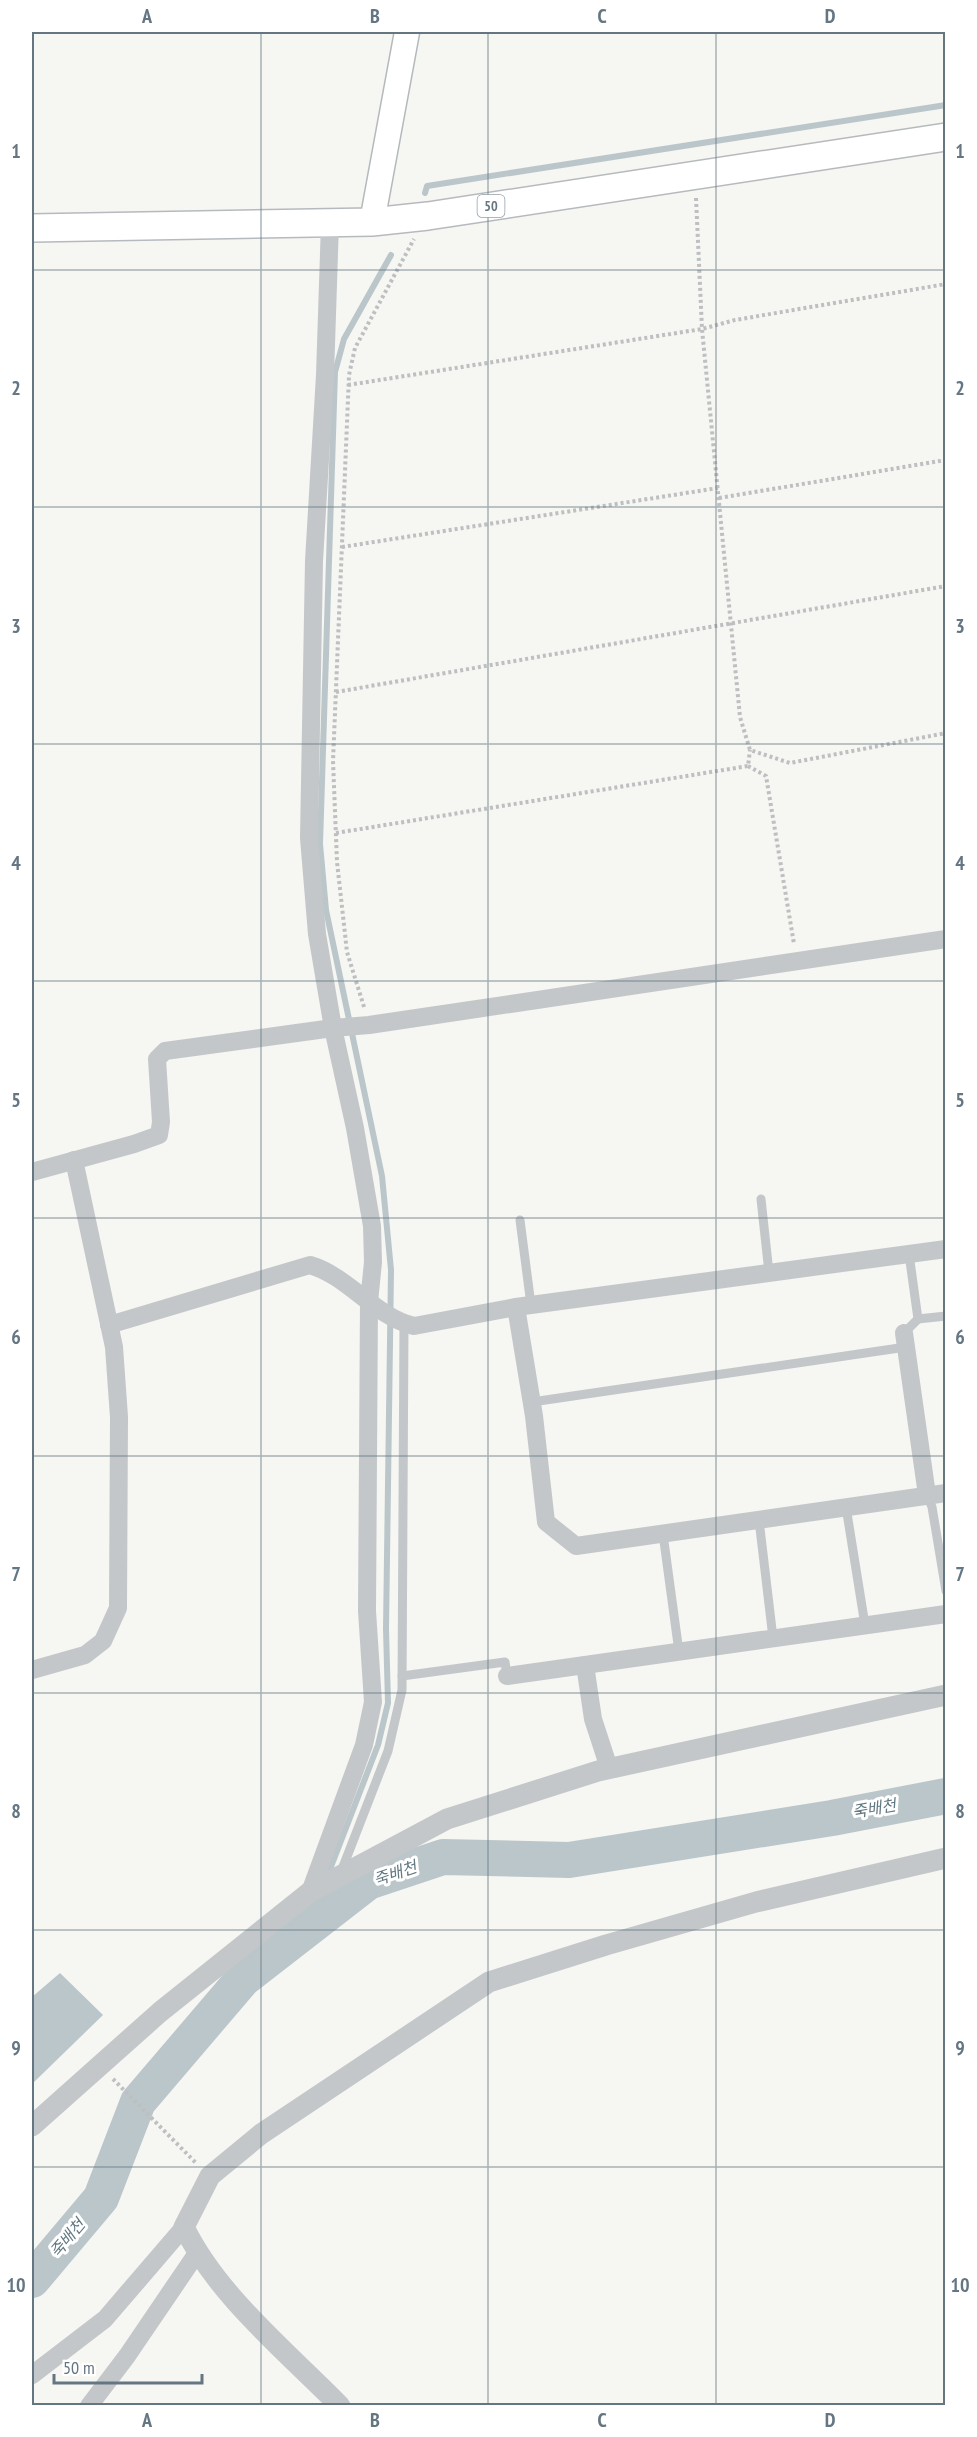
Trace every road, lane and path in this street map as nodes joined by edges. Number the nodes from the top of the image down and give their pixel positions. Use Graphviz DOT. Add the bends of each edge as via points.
graph roads {
  1 [pos="407,32"];
  2 [pos="945,137"];
  3 [pos="695,175"];
  4 [pos="428,216"];
  5 [pos="372,222"];
  6 [pos="330,223"];
  7 [pos="32,228"];
  8 [pos="945,284"];
  9 [pos="702,329"];
  10 [pos="348,385"];
  11 [pos="945,460"];
  12 [pos="718,488"];
  13 [pos="719,498"];
  14 [pos="342,547"];
  15 [pos="945,586"];
  16 [pos="731,624"];
  17 [pos="336,692"];
  18 [pos="945,733"];
  19 [pos="750,750"];
  20 [pos="748,766"];
  21 [pos="336,833"];
  22 [pos="945,939"];
  23 [pos="797,961"];
  24 [pos="365,1026"];
  25 [pos="336,1028"];
  26 [pos="74,1161"];
  27 [pos="32,1172"];
  28 [pos="761,1199"];
  29 [pos="520,1220"];
  30 [pos="945,1249"];
  31 [pos="909,1254"];
  32 [pos="769,1273"];
  33 [pos="372,1304"];
  34 [pos="524,1306"];
  35 [pos="945,1316"];
  36 [pos="918,1319"];
  37 [pos="404,1323"];
  38 [pos="109,1325"];
  39 [pos="905,1340"];
  40 [pos="531,1402"];
  41 [pos="945,1493"];
  42 [pos="927,1495"];
  43 [pos="846,1507"];
  44 [pos="759,1520"];
  45 [pos="663,1534"];
  46 [pos="945,1591"];
  47 [pos="945,1614"];
  48 [pos="865,1625"];
  49 [pos="773,1638"];
  50 [pos="679,1652"];
  51 [pos="585,1665"];
  52 [pos="32,1670"];
  53 [pos="402,1676"];
  54 [pos="507,1676"];
  55 [pos="945,1695"];
  56 [pos="609,1768"];
  57 [pos="945,1858"];
  58 [pos="340,1876"];
  59 [pos="311,1891"];
  60 [pos="113,2079"];
  61 [pos="32,2126"];
  62 [pos="201,2169"];
  63 [pos="184,2227"];
  64 [pos="197,2253"];
  65 [pos="32,2375"];
  66 [pos="89,2406"];
  67 [pos="340,2406"];
  1 -- 5 [label="main road"];
  2 -- 3 [label="main road, 50"];
  3 -- 4 [label="main road, 50"];
  3 -- 9 [label="path"];
  4 -- 5 [label="main road, 50"];
  4 -- 10 [label="path" via="355,348"];
  5 -- 6 [label="main road, 50"];
  6 -- 7 [label="main road, 50"];
  6 -- 25 [label="street" via="314,561 309,838 317,934"];
  8 -- 9 [label="path"];
  9 -- 10 [label="path"];
  9 -- 12 [label="path"];
  10 -- 14 [label="path"];
  11 -- 13 [label="path"];
  12 -- 13 [label="path"];
  12 -- 14 [label="path"];
  13 -- 16 [label="path"];
  14 -- 17 [label="path"];
  15 -- 16 [label="path"];
  16 -- 17 [label="path"];
  16 -- 19 [label="path" via="740,717"];
  17 -- 21 [label="path"];
  18 -- 19 [label="path" via="790,763"];
  19 -- 20 [label="path"];
  20 -- 21 [label="path"];
  20 -- 23 [label="path" via="766,776"];
  21 -- 24 [label="path" via="346,952"];
  22 -- 23 [label="street"];
  23 -- 24 [label="street"];
  24 -- 25 [label="street"];
  25 -- 26 [label="street" via="165,1051 157,1059 159,1135"];
  25 -- 33 [label="street" via="372,1226"];
  26 -- 27 [label="street"];
  26 -- 38 [label="street"];
  28 -- 32 [label="lane"];
  29 -- 34 [label="lane"];
  30 -- 31 [label="street"];
  31 -- 32 [label="street"];
  31 -- 36 [label="lane"];
  32 -- 34 [label="street"];
  33 -- 37 [label="street"];
  33 -- 38 [label="street" via="326,1269 310,1265"];
  33 -- 59 [label="street" via="367,1611 373,1702 364,1745"];
  34 -- 37 [label="street" via="414,1326"];
  34 -- 40 [label="street"];
  35 -- 36 [label="lane"];
  36 -- 39 [label="lane"];
  37 -- 53 [label="lane"];
  38 -- 52 [label="street" via="119,1417 118,1608 103,1641 85,1655"];
  39 -- 40 [label="lane"];
  39 -- 42 [label="street"];
  40 -- 45 [label="street" via="546,1522 576,1546"];
  41 -- 42 [label="street"];
  42 -- 43 [label="street"];
  42 -- 46 [label="lane"];
  43 -- 44 [label="street"];
  43 -- 48 [label="lane"];
  44 -- 45 [label="street"];
  44 -- 49 [label="lane"];
  45 -- 50 [label="lane"];
  47 -- 48 [label="street"];
  48 -- 49 [label="street"];
  49 -- 50 [label="street"];
  50 -- 51 [label="street"];
  51 -- 54 [label="street"];
  51 -- 56 [label="street" via="593,1719"];
  53 -- 54 [label="lane" via="505,1662"];
  53 -- 58 [label="lane" via="388,1751"];
  55 -- 56 [label="street"];
  56 -- 58 [label="street" via="447,1819"];
  57 -- 63 [label="street" via="756,1902 489,1982 261,2134 210,2176"];
  58 -- 59 [label="street"];
  59 -- 61 [label="street" via="160,2012"];
  60 -- 62 [label="path"];
  63 -- 64 [label="street"];
  63 -- 65 [label="street" via="105,2319"];
  64 -- 66 [label="street"];
  64 -- 67 [label="street" via="245,2310"];
}
